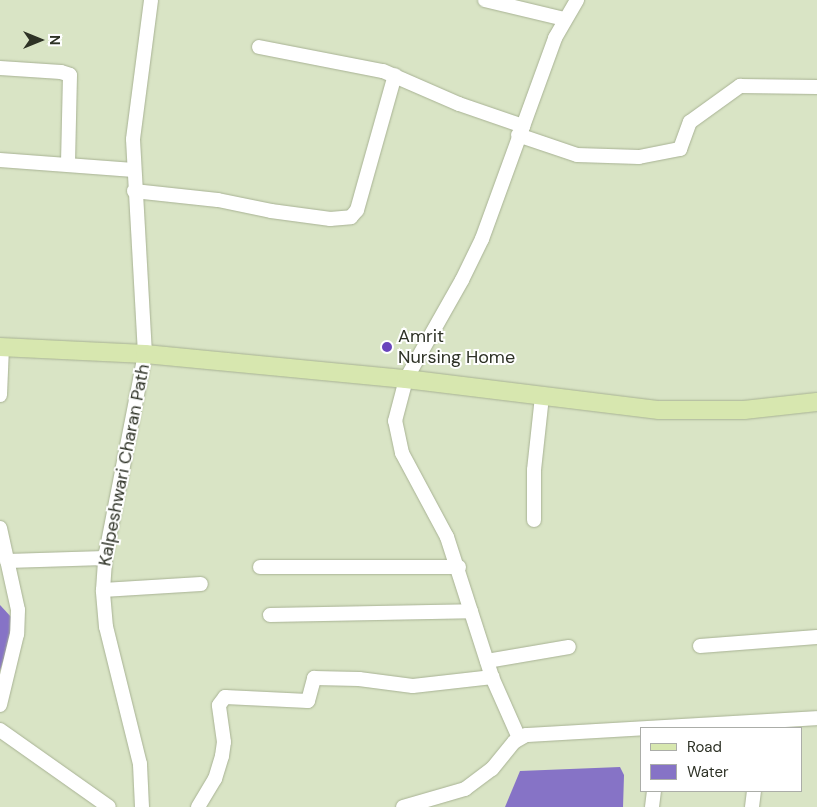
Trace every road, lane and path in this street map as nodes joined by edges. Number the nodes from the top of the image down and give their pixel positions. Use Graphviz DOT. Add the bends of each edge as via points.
graph roads {
  1 [pos="151,0"];
  2 [pos="485,0"];
  3 [pos="577,0"];
  4 [pos="564,19"];
  5 [pos="259,47"];
  6 [pos="0,68"];
  7 [pos="395,76"];
  8 [pos="817,87"];
  9 [pos="521,130"];
  10 [pos="0,160"];
  11 [pos="68,164"];
  12 [pos="134,170"];
  13 [pos="134,191"];
  14 [pos="1,347"];
  15 [pos="145,354"];
  16 [pos="406,378"];
  17 [pos="0,395"];
  18 [pos="542,396"];
  19 [pos="817,402"];
  20 [pos="534,520"];
  21 [pos="0,528"];
  22 [pos="105,558"];
  23 [pos="7,561"];
  24 [pos="260,567"];
  25 [pos="459,567"];
  26 [pos="201,584"];
  27 [pos="103,590"];
  28 [pos="471,611"];
  29 [pos="270,615"];
  30 [pos="817,636"];
  31 [pos="700,646"];
  32 [pos="569,647"];
  33 [pos="487,661"];
  34 [pos="492,677"];
  35 [pos="0,705"];
  36 [pos="817,718"];
  37 [pos="760,725"];
  38 [pos="693,727"];
  39 [pos="640,729"];
  40 [pos="0,730"];
  41 [pos="520,738"];
  42 [pos="654,792"];
  43 [pos="754,792"];
  44 [pos="109,807"];
  45 [pos="142,807"];
  46 [pos="198,807"];
  47 [pos="404,807"];
  48 [pos="652,807"];
  49 [pos="752,807"];
  1 -- 12 [label="street, Kalpeshwari Charan Path" via="133,139"];
  2 -- 4 [label="street"];
  3 -- 4 [label="street"];
  4 -- 9 [label="street"];
  5 -- 7 [label="street"];
  6 -- 11 [label="street" via="70,75"];
  7 -- 9 [label="street"];
  7 -- 13 [label="street" via="357,210 351,217 330,219 218,200"];
  8 -- 9 [label="street" via="740,86 690,122 680,149 640,157 577,155"];
  9 -- 16 [label="street" via="482,239"];
  10 -- 11 [label="street"];
  11 -- 12 [label="street"];
  12 -- 13 [label="street, Kalpeshwari Charan Path"];
  13 -- 15 [label="street, Kalpeshwari Charan Path"];
  14 -- 15 [label="main road"];
  14 -- 17 [label="street"];
  15 -- 16 [label="main road"];
  15 -- 22 [label="street, Kalpeshwari Charan Path"];
  16 -- 18 [label="main road"];
  16 -- 25 [label="street" via="396,404 396,435 448,537"];
  18 -- 19 [label="main road" via="659,410 744,410"];
  18 -- 20 [label="street" via="534,470"];
  21 -- 23 [label="street"];
  22 -- 23 [label="street"];
  22 -- 27 [label="street, Kalpeshwari Charan Path"];
  23 -- 35 [label="street" via="18,610 16,634"];
  24 -- 25 [label="street"];
  25 -- 28 [label="street"];
  26 -- 27 [label="street"];
  27 -- 45 [label="street, Kalpeshwari Charan Path" via="106,627 140,764"];
  28 -- 29 [label="street"];
  28 -- 33 [label="street"];
  30 -- 31 [label="street"];
  32 -- 33 [label="street"];
  33 -- 34 [label="street"];
  34 -- 41 [label="street"];
  34 -- 46 [label="street" via="413,686 316,678 311,680 308,701 225,697 218,706 224,742 222,756 210,789"];
  36 -- 37 [label="street"];
  37 -- 38 [label="street"];
  39 -- 41 [label="street" via="536,733"];
  40 -- 44 [label="street"];
  41 -- 47 [label="street" via="492,769 465,789"];
  42 -- 48 [label="street"];
  43 -- 49 [label="street"];
}
